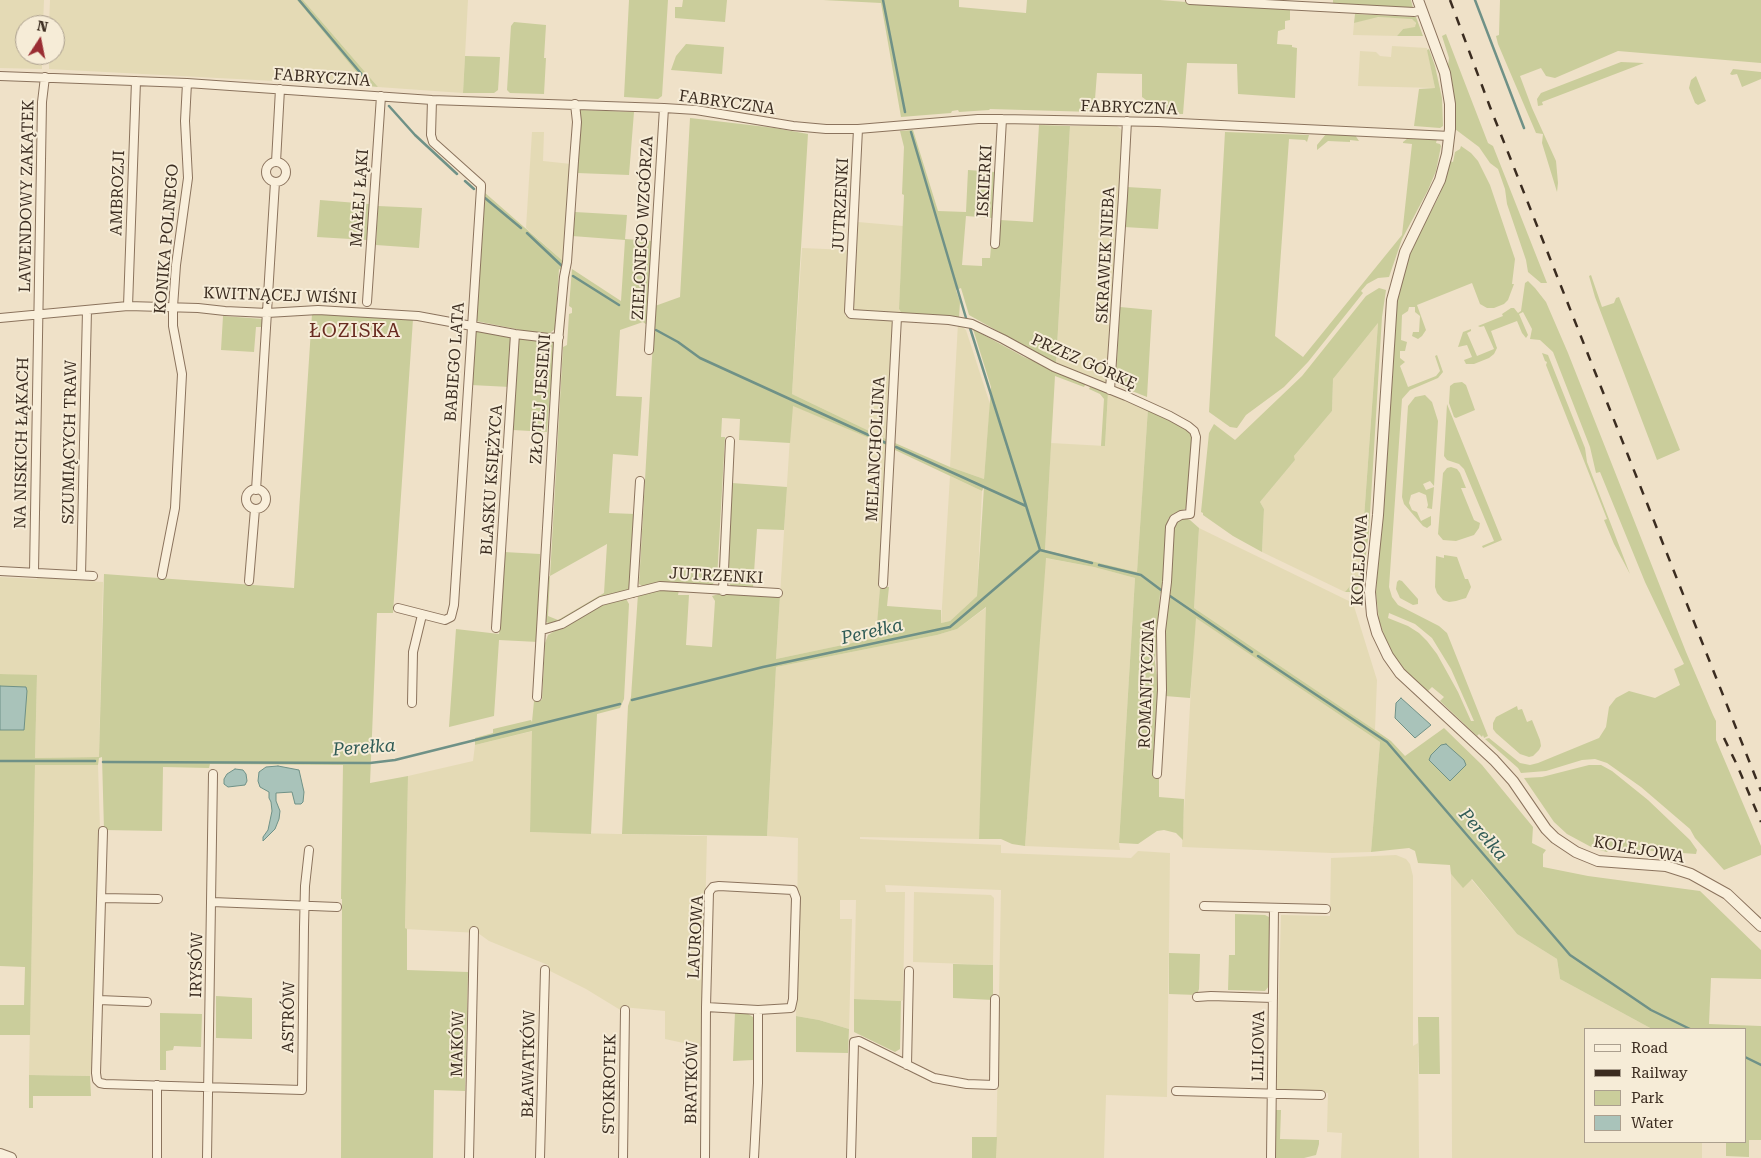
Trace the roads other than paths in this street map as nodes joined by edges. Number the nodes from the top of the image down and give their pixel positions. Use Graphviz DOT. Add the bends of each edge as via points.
graph roads {
  1 [pos="1190,0"];
  2 [pos="1420,5"];
  3 [pos="0,76"];
  4 [pos="45,78"];
  5 [pos="136,81"];
  6 [pos="186,83"];
  7 [pos="280,89"];
  8 [pos="381,96"];
  9 [pos="432,100"];
  10 [pos="574,104"];
  11 [pos="664,108"];
  12 [pos="1002,119"];
  13 [pos="1127,121"];
  14 [pos="858,129"];
  15 [pos="1450,136"];
  16 [pos="276,162"];
  17 [pos="275,182"];
  18 [pos="995,244"];
  19 [pos="367,302"];
  20 [pos="128,306"];
  21 [pos="172,307"];
  22 [pos="88,310"];
  23 [pos="849,311"];
  24 [pos="266,313"];
  25 [pos="38,315"];
  26 [pos="897,317"];
  27 [pos="0,318"];
  28 [pos="472,325"];
  29 [pos="515,334"];
  30 [pos="559,337"];
  31 [pos="649,350"];
  32 [pos="1110,390"];
  33 [pos="730,441"];
  34 [pos="640,481"];
  35 [pos="256,490"];
  36 [pos="255,509"];
  37 [pos="1190,514"];
  38 [pos="0,571"];
  39 [pos="34,572"];
  40 [pos="81,575"];
  41 [pos="162,575"];
  42 [pos="93,576"];
  43 [pos="249,581"];
  44 [pos="883,584"];
  45 [pos="723,590"];
  46 [pos="633,593"];
  47 [pos="778,593"];
  48 [pos="398,608"];
  49 [pos="422,615"];
  50 [pos="496,628"];
  51 [pos="542,630"];
  52 [pos="537,697"];
  53 [pos="412,703"];
  54 [pos="213,774"];
  55 [pos="1157,774"];
  56 [pos="103,831"];
  57 [pos="309,850"];
  58 [pos="100,898"];
  59 [pos="158,899"];
  60 [pos="212,902"];
  61 [pos="304,906"];
  62 [pos="1204,906"];
  63 [pos="337,907"];
  64 [pos="1274,908"];
  65 [pos="1326,909"];
  66 [pos="1761,926"];
  67 [pos="474,931"];
  68 [pos="545,970"];
  69 [pos="909,971"];
  70 [pos="1196,997"];
  71 [pos="1273,998"];
  72 [pos="99,1000"];
  73 [pos="995,1000"];
  74 [pos="147,1002"];
  75 [pos="706,1007"];
  76 [pos="625,1010"];
  77 [pos="758,1010"];
  78 [pos="907,1065"];
  79 [pos="157,1085"];
  80 [pos="208,1087"];
  81 [pos="1176,1091"];
  82 [pos="1272,1094"];
  83 [pos="1321,1095"];
  84 [pos="0,1154"];
  85 [pos="11,1158"];
  86 [pos="157,1158"];
  87 [pos="206,1158"];
  88 [pos="469,1158"];
  89 [pos="540,1158"];
  90 [pos="623,1158"];
  91 [pos="705,1158"];
  92 [pos="754,1158"];
  93 [pos="851,1158"];
  94 [pos="1271,1158"];
  1 -- 2 [label="street" via="1414,12"];
  2 -- 15 [label="street, KOLEJOWA" via="1446,79"];
  3 -- 4 [label="street, FABRYCZNA"];
  4 -- 5 [label="street, FABRYCZNA"];
  4 -- 25 [label="street, LAWENDOWY ZAKĄTEK"];
  5 -- 6 [label="street, FABRYCZNA"];
  5 -- 20 [label="street, AMBROZJI"];
  6 -- 7 [label="street, FABRYCZNA"];
  6 -- 21 [label="street, KONIKA POLNEGO" via="188,178"];
  7 -- 8 [label="street, FABRYCZNA"];
  7 -- 16 [label="street"];
  8 -- 9 [label="street, FABRYCZNA"];
  8 -- 19 [label="street, MAŁEJ ŁĄKI"];
  9 -- 10 [label="street, FABRYCZNA"];
  9 -- 28 [label="street, BABIEGO LATA" via="433,142 481,185"];
  10 -- 11 [label="street, FABRYCZNA"];
  10 -- 30 [label="street, ZŁOTEJ JESIENI" via="577,122"];
  11 -- 14 [label="street, FABRYCZNA" via="808,128"];
  11 -- 31 [label="street, ZIELONEGO WZGÓRZA"];
  12 -- 13 [label="street, FABRYCZNA"];
  12 -- 14 [label="street, FABRYCZNA"];
  12 -- 18 [label="street, ISKIERKI"];
  13 -- 15 [label="street, FABRYCZNA"];
  13 -- 32 [label="street, SKRAWEK NIEBA"];
  14 -- 23 [label="street, JUTRZENKI"];
  15 -- 66 [label="street, KOLEJOWA" via="1437,187 1405,252 1392,300 1370,592 1377,633 1400,673 1494,760 1555,838 1576,852 1598,860 1666,866 1691,874 1727,894"];
  16 -- 17 [label="street" via="270,163 265,172 267,178"];
  16 -- 17 [label="street" via="284,166 286,174 281,181"];
  17 -- 24 [label="street"];
  20 -- 21 [label="street, KWITNĄCEJ WIŚNI"];
  20 -- 22 [label="street, KWITNĄCEJ WIŚNI"];
  21 -- 24 [label="street, KWITNĄCEJ WIŚNI"];
  21 -- 41 [label="street, KONIKA POLNEGO" via="182,374 175,508"];
  22 -- 25 [label="street, KWITNĄCEJ WIŚNI"];
  22 -- 40 [label="street, SZUMIĄCYCH TRAW"];
  23 -- 26 [label="street, PRZEZ GÓRKĘ" via="855,315"];
  24 -- 28 [label="street, KWITNĄCEJ WIŚNI" via="318,310 410,315"];
  24 -- 35 [label="street"];
  25 -- 27 [label="street, KWITNĄCEJ WIŚNI"];
  25 -- 39 [label="street, NA NISKICH ŁĄKACH"];
  26 -- 32 [label="street, PRZEZ GÓRKĘ" via="972,324 1054,367"];
  26 -- 44 [label="street, MELANCHOLIJNA"];
  28 -- 29 [label="street, KWITNĄCEJ WIŚNI"];
  28 -- 49 [label="street, BABIEGO LATA" via="453,613 449,619 440,620"];
  29 -- 30 [label="street, KWITNĄCEJ WIŚNI"];
  29 -- 50 [label="street, BLASKU KSIĘŻYCA"];
  30 -- 51 [label="street, ZŁOTEJ JESIENI"];
  32 -- 37 [label="street, PRZEZ GÓRKĘ" via="1170,416 1194,431"];
  33 -- 45 [label="street"];
  34 -- 46 [label="street"];
  35 -- 36 [label="street" via="248,493 246,499 249,507"];
  35 -- 36 [label="street" via="264,494 266,500 263,506"];
  36 -- 43 [label="street"];
  37 -- 55 [label="street, ROMANTYCZNA" via="1174,519 1170,527 1161,631 1162,690"];
  38 -- 39 [label="street"];
  39 -- 40 [label="street"];
  40 -- 42 [label="street"];
  45 -- 46 [label="street, JUTRZENKI" via="660,586"];
  45 -- 47 [label="street, JUTRZENKI"];
  46 -- 51 [label="street, JUTRZENKI" via="601,601 562,624"];
  48 -- 49 [label="street, BABIEGO LATA"];
  49 -- 53 [label="street" via="413,652"];
  51 -- 52 [label="street, ZŁOTEJ JESIENI"];
  54 -- 60 [label="street, IRYSÓW"];
  56 -- 58 [label="street"];
  57 -- 61 [label="street, ASTRÓW"];
  58 -- 59 [label="street"];
  58 -- 72 [label="street"];
  60 -- 61 [label="street"];
  60 -- 80 [label="street, IRYSÓW"];
  61 -- 63 [label="street"];
  61 -- 80 [label="street, ASTRÓW" via="302,1090"];
  62 -- 64 [label="street"];
  64 -- 65 [label="street"];
  64 -- 71 [label="street, LILIOWA"];
  67 -- 88 [label="street, MAKÓW"];
  68 -- 89 [label="street, BŁAWATKÓW"];
  69 -- 78 [label="street"];
  70 -- 71 [label="street, LILIOWA"];
  71 -- 82 [label="street, LILIOWA"];
  72 -- 74 [label="street"];
  72 -- 79 [label="street" via="97,1080 106,1084"];
  73 -- 78 [label="street" via="994,1085 941,1079"];
  75 -- 77 [label="street"];
  75 -- 77 [label="street, LAUROWA" via="710,890 718,886 791,889 796,898 791,1008"];
  75 -- 91 [label="street, BRATKÓW"];
  76 -- 90 [label="street, STOKROTEK"];
  77 -- 92 [label="street"];
  78 -- 93 [label="street" via="859,1041 854,1042"];
  79 -- 80 [label="street"];
  79 -- 86 [label="street"];
  80 -- 87 [label="street, IRYSÓW"];
  81 -- 82 [label="street"];
  82 -- 83 [label="street, LILIOWA"];
  82 -- 94 [label="street, LILIOWA"];
  84 -- 85 [label="street"];
}
